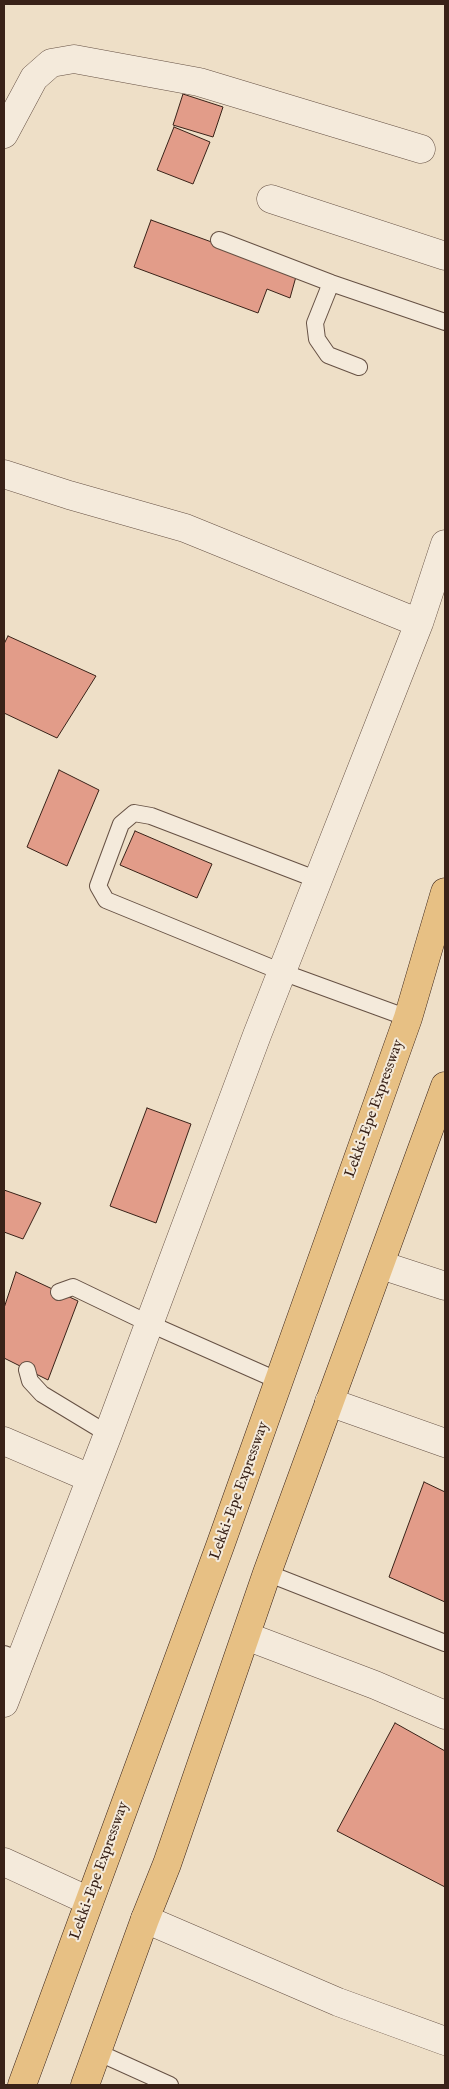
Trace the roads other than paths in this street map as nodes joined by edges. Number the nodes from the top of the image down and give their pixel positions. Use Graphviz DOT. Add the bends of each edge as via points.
graph roads {
  1 [pos="4,134"];
  2 [pos="421,149"];
  3 [pos="271,199"];
  4 [pos="219,240"];
  5 [pos="445,256"];
  6 [pos="331,283"];
  7 [pos="445,322"];
  8 [pos="359,367"];
  9 [pos="4,474"];
  10 [pos="445,544"];
  11 [pos="437,589"];
  12 [pos="418,623"];
  13 [pos="318,880"];
  14 [pos="445,892"];
  15 [pos="282,972"];
  16 [pos="408,1018"];
  17 [pos="445,1086"];
  18 [pos="381,1265"];
  19 [pos="445,1286"];
  20 [pos="59,1292"];
  21 [pos="148,1323"];
  22 [pos="27,1370"];
  23 [pos="279,1381"];
  24 [pos="329,1402"];
  25 [pos="108,1434"];
  26 [pos="4,1441"];
  27 [pos="445,1443"];
  28 [pos="90,1478"];
  29 [pos="267,1573"];
  30 [pos="246,1636"];
  31 [pos="445,1644"];
  32 [pos="12,1657"];
  33 [pos="4,1703"];
  34 [pos="445,1715"];
  35 [pos="4,1862"];
  36 [pos="89,1901"];
  37 [pos="145,1919"];
  38 [pos="445,2041"];
  39 [pos="97,2052"];
  40 [pos="22,2085"];
  41 [pos="85,2085"];
  42 [pos="170,2085"];
  1 -- 2 [label="street" via="34,78 51,63 74,59 199,82"];
  3 -- 5 [label="street"];
  4 -- 6 [label="lane"];
  6 -- 7 [label="lane"];
  6 -- 8 [label="lane" via="315,323 317,339 328,355"];
  9 -- 12 [label="street" via="186,528"];
  10 -- 11 [label="street"];
  11 -- 12 [label="street"];
  12 -- 13 [label="street"];
  13 -- 15 [label="street"];
  13 -- 15 [label="lane" via="151,816 134,813 121,824 98,886 106,900"];
  14 -- 16 [label="highway, Lekki-Epe Expressway"];
  15 -- 16 [label="lane"];
  15 -- 21 [label="street"];
  16 -- 23 [label="highway, Lekki-Epe Expressway"];
  17 -- 18 [label="highway"];
  18 -- 19 [label="street"];
  18 -- 24 [label="highway"];
  20 -- 21 [label="lane" via="73,1287"];
  21 -- 23 [label="lane"];
  21 -- 25 [label="street"];
  22 -- 25 [label="lane" via="30,1381 42,1394"];
  23 -- 36 [label="highway, Lekki-Epe Expressway"];
  24 -- 27 [label="street"];
  24 -- 29 [label="highway"];
  25 -- 28 [label="street"];
  26 -- 28 [label="street"];
  28 -- 32 [label="street"];
  29 -- 30 [label="highway"];
  29 -- 31 [label="lane"];
  30 -- 34 [label="street" via="375,1684"];
  30 -- 37 [label="highway"];
  32 -- 33 [label="street"];
  35 -- 36 [label="street"];
  36 -- 40 [label="highway, Lekki-Epe Expressway"];
  37 -- 38 [label="street" via="338,2002"];
  37 -- 39 [label="highway"];
  39 -- 41 [label="highway"];
  39 -- 42 [label="lane"];
}
